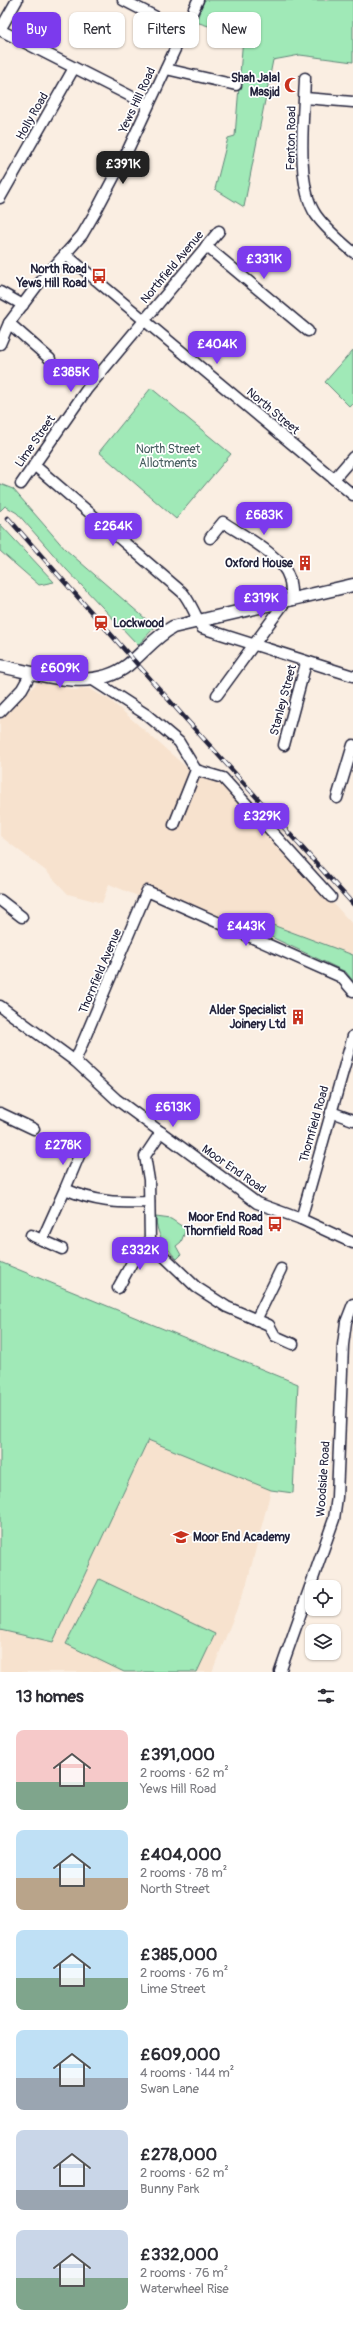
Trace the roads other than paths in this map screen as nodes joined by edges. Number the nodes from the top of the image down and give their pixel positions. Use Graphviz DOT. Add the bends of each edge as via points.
graph roads {
  1 [pos="17,0"];
  2 [pos="122,0"];
  3 [pos="198,0"];
  4 [pos="146,12"];
  5 [pos="192,12"];
  6 [pos="0,30"];
  7 [pos="175,48"];
  8 [pos="74,68"];
  9 [pos="166,69"];
  10 [pos="305,78"];
  11 [pos="236,85"];
  12 [pos="305,98"];
  13 [pos="353,102"];
  14 [pos="148,105"];
  15 [pos="0,198"];
  16 [pos="218,231"];
  17 [pos="206,246"];
  18 [pos="353,252"];
  19 [pos="65,254"];
  20 [pos="0,292"];
  21 [pos="23,305"];
  22 [pos="144,319"];
  23 [pos="9,323"];
  24 [pos="308,331"];
  25 [pos="0,344"];
  26 [pos="50,359"];
  27 [pos="353,457"];
  28 [pos="34,466"];
  29 [pos="334,479"];
  30 [pos="21,484"];
  31 [pos="353,496"];
  32 [pos="210,538"];
  33 [pos="353,585"];
  34 [pos="289,601"];
  35 [pos="199,621"];
  36 [pos="253,645"];
  37 [pos="306,663"];
  38 [pos="0,666"];
  39 [pos="31,673"];
  40 [pos="353,676"];
  41 [pos="92,680"];
  42 [pos="217,695"];
  43 [pos="0,712"];
  44 [pos="284,745"];
  45 [pos="353,746"];
  46 [pos="351,757"];
  47 [pos="196,770"];
  48 [pos="337,798"];
  49 [pos="174,825"];
  50 [pos="331,897"];
  51 [pos="0,900"];
  52 [pos="22,917"];
  53 [pos="353,991"];
  54 [pos="0,1006"];
  55 [pos="353,1036"];
  56 [pos="75,1061"];
  57 [pos="331,1112"];
  58 [pos="1,1117"];
  59 [pos="353,1120"];
  60 [pos="34,1129"];
  61 [pos="161,1132"];
  62 [pos="81,1151"];
  63 [pos="65,1189"];
  64 [pos="149,1202"];
  65 [pos="301,1219"];
  66 [pos="31,1235"];
  67 [pos="42,1240"];
  68 [pos="150,1243"];
  69 [pos="353,1243"];
  70 [pos="62,1249"];
  71 [pos="281,1269"];
  72 [pos="118,1288"];
  73 [pos="353,1304"];
  74 [pos="256,1320"];
  75 [pos="293,1344"];
  76 [pos="280,1672"];
  1 -- 6 [label="street"];
  2 -- 4 [label="street"];
  3 -- 5 [label="street, Yews Hill Road"];
  6 -- 8 [label="street"];
  7 -- 9 [label="street, Yews Hill Road"];
  8 -- 14 [label="street"];
  8 -- 15 [label="street, Holly Road"];
  9 -- 11 [label="street"];
  9 -- 14 [label="street, Yews Hill Road"];
  10 -- 12 [label="street, Fenton Road"];
  12 -- 13 [label="street"];
  12 -- 18 [label="street, Fenton Road" via="302,154 304,184 315,214"];
  14 -- 19 [label="street, Yews Hill Road" via="96,211 82,234"];
  16 -- 17 [label="street, Northfield Avenue"];
  17 -- 22 [label="street, Northfield Avenue"];
  17 -- 24 [label="street"];
  19 -- 21 [label="street, Yews Hill Road"];
  19 -- 22 [label="street, North Street"];
  20 -- 21 [label="street"];
  21 -- 23 [label="street, Yews Hill Road"];
  22 -- 28 [label="street, Lime Street" via="87,389"];
  22 -- 29 [label="street, North Street"];
  23 -- 25 [label="street, Yews Hill Road"];
  23 -- 26 [label="street"];
  27 -- 29 [label="street"];
  28 -- 30 [label="street, Lime Street"];
  28 -- 35 [label="street" via="182,592 188,598 193,614"];
  29 -- 31 [label="street, North Street"];
  32 -- 34 [label="street" via="223,522 264,549 279,562 289,577"];
  33 -- 34 [label="street"];
  34 -- 35 [label="street"];
  34 -- 36 [label="street"];
  35 -- 36 [label="street" via="202,628"];
  35 -- 41 [label="street" via="173,627 162,633 128,665 111,675"];
  36 -- 37 [label="street"];
  36 -- 42 [label="street"];
  37 -- 40 [label="street"];
  37 -- 44 [label="street, Stanley Street"];
  38 -- 39 [label="street"];
  39 -- 41 [label="street"];
  39 -- 43 [label="street" via="22,689"];
  41 -- 47 [label="street" via="147,715 180,742"];
  45 -- 46 [label="street"];
  46 -- 48 [label="street"];
  47 -- 49 [label="street"];
  47 -- 50 [label="street" via="223,778"];
  51 -- 52 [label="street"];
  53 -- 56 [label="street, Thornfield Avenue" via="341,977 148,891"];
  54 -- 56 [label="street, Moor End Road"];
  55 -- 57 [label="street, Thornfield Road"];
  56 -- 61 [label="street, Moor End Road" via="116,1099"];
  57 -- 59 [label="street"];
  57 -- 65 [label="street, Thornfield Road"];
  58 -- 60 [label="street"];
  61 -- 64 [label="street" via="145,1156"];
  61 -- 65 [label="street, Moor End Road" via="257,1202"];
  62 -- 63 [label="street"];
  63 -- 64 [label="street" via="86,1198 113,1203"];
  63 -- 67 [label="street"];
  64 -- 68 [label="street"];
  65 -- 69 [label="street, Moor End Road"];
  66 -- 67 [label="street"];
  67 -- 70 [label="street"];
  68 -- 72 [label="street" via="134,1257"];
  68 -- 74 [label="street" via="196,1287 227,1307"];
  71 -- 74 [label="street"];
  73 -- 76 [label="street, Woodside Road" via="346,1322 343,1345 334,1519"];
  74 -- 75 [label="street" via="269,1325 275,1336"];
}
